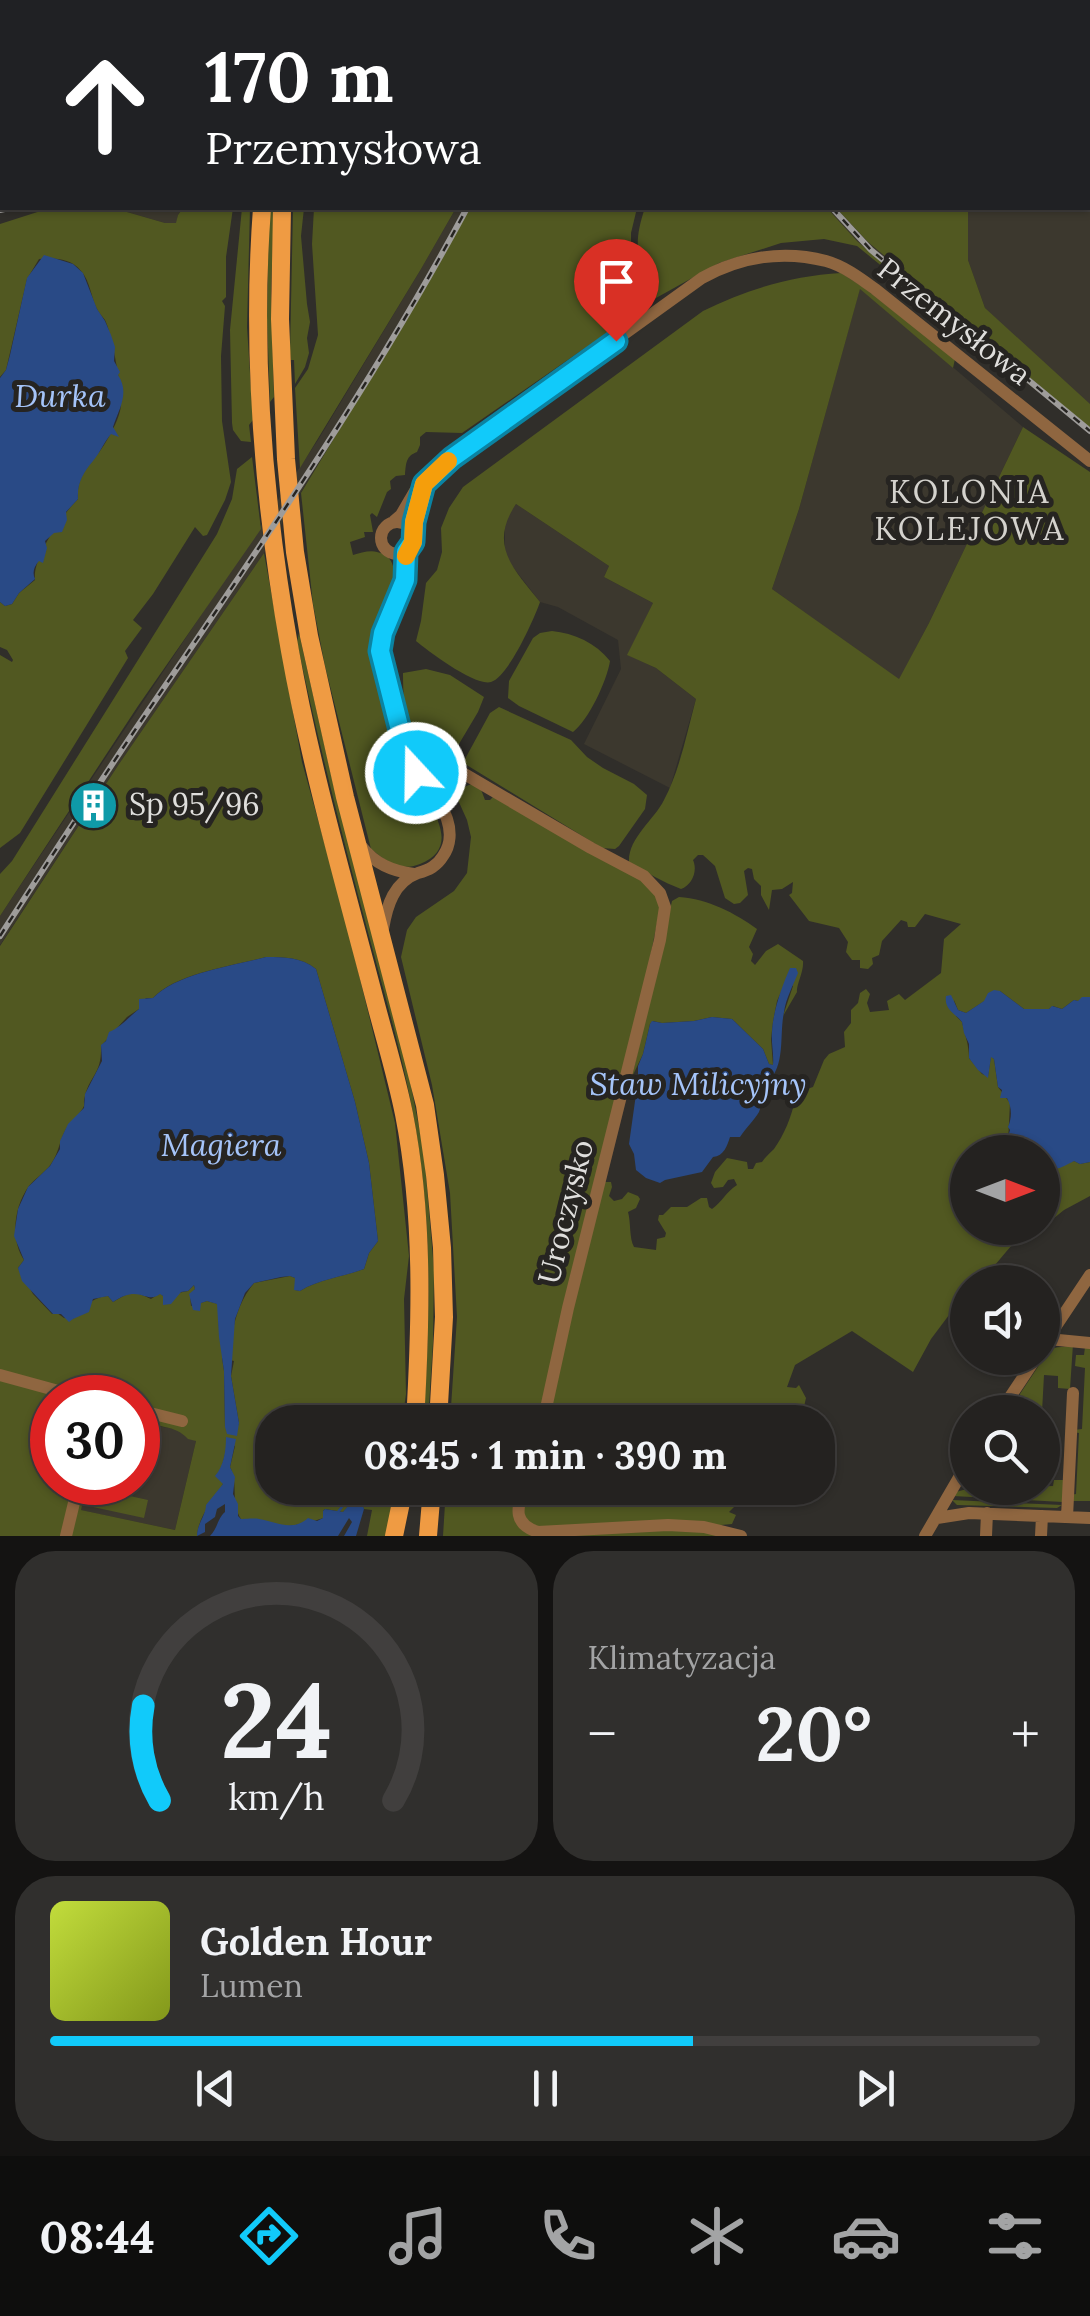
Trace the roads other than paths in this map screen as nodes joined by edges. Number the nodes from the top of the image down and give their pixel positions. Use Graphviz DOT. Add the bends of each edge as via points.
graph roads {
  1 [pos="262,210"];
  2 [pos="282,210"];
  3 [pos="1090,461"];
  4 [pos="424,484"];
  5 [pos="394,522"];
  6 [pos="412,531"];
  7 [pos="388,552"];
  8 [pos="406,552"];
  9 [pos="398,596"];
  10 [pos="461,772"];
  11 [pos="356,838"];
  12 [pos="414,874"];
  13 [pos="382,936"];
  14 [pos="1090,1275"];
  15 [pos="1060,1320"];
  16 [pos="1090,1342"];
  17 [pos="1060,1343"];
  18 [pos="0,1375"];
  19 [pos="30,1383"];
  20 [pos="1073,1393"];
  21 [pos="416,1405"];
  22 [pos="440,1405"];
  23 [pos="547,1405"];
  24 [pos="160,1416"];
  25 [pos="182,1421"];
  26 [pos="950,1490"];
  27 [pos="73,1505"];
  28 [pos="402,1505"];
  29 [pos="405,1505"];
  30 [pos="433,1505"];
  31 [pos="437,1505"];
  32 [pos="518,1505"];
  33 [pos="987,1514"];
  34 [pos="1042,1516"];
  35 [pos="1067,1517"];
  36 [pos="937,1518"];
  37 [pos="1090,1518"];
  38 [pos="66,1536"];
  39 [pos="394,1536"];
  40 [pos="404,1536"];
  41 [pos="428,1536"];
  42 [pos="439,1536"];
  43 [pos="741,1536"];
  44 [pos="926,1536"];
  45 [pos="986,1536"];
  46 [pos="1041,1536"];
  1 -- 21 [label="main road" via="258,331 274,544 324,804 404,1113 421,1294"];
  2 -- 11 [label="main road" via="280,319 291,515 309,636"];
  3 -- 4 [label="street, Przemysłowa" via="876,288 826,261 776,256 751,258 702,278"];
  4 -- 5 [label="street, Przemysłowa"];
  4 -- 6 [label="street"];
  5 -- 6 [label="street"];
  5 -- 7 [label="street" via="381,535"];
  6 -- 8 [label="street"];
  7 -- 8 [label="street"];
  7 -- 9 [label="street"];
  8 -- 9 [label="street"];
  9 -- 12 [label="street" via="383,633 381,662 408,756 444,810 450,832 442,858"];
  10 -- 23 [label="street, Uroczysko" via="644,876 664,907"];
  11 -- 12 [label="street" via="370,858"];
  11 -- 13 [label="main road"];
  12 -- 13 [label="street" via="392,894"];
  13 -- 22 [label="main road" via="435,1175 444,1316"];
  14 -- 15 [label="street"];
  16 -- 17 [label="street"];
  18 -- 19 [label="street"];
  20 -- 35 [label="street"];
  24 -- 25 [label="street"];
  26 -- 36 [label="street"];
  27 -- 38 [label="street"];
  28 -- 39 [label="main road"];
  29 -- 40 [label="main road"];
  30 -- 41 [label="main road"];
  31 -- 42 [label="main road"];
  32 -- 43 [label="street" via="519,1516 538,1532 668,1525"];
  33 -- 34 [label="street"];
  33 -- 36 [label="street"];
  33 -- 45 [label="street"];
  34 -- 35 [label="street"];
  34 -- 46 [label="street"];
  35 -- 37 [label="street"];
  36 -- 44 [label="street"];
}
